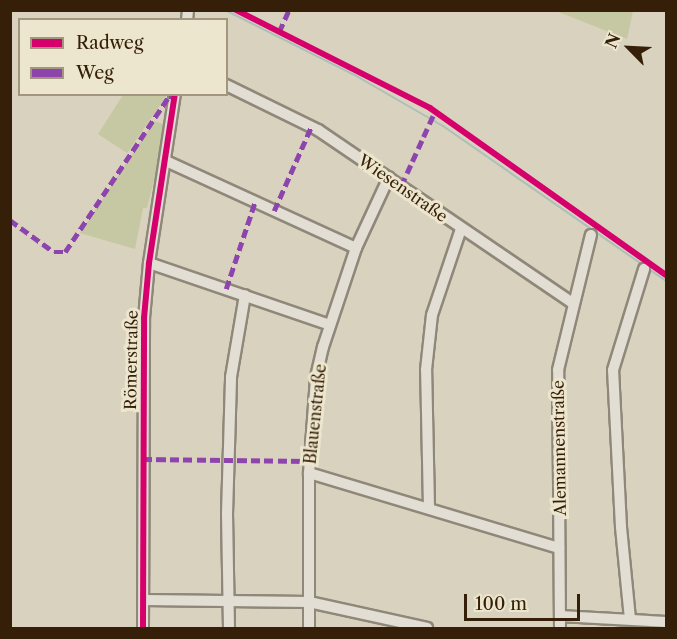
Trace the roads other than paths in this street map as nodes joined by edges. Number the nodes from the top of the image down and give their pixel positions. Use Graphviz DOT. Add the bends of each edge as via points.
graph roads {
  1 [pos="228,86"];
  2 [pos="175,96"];
  3 [pos="166,161"];
  4 [pos="389,177"];
  5 [pos="461,229"];
  6 [pos="591,235"];
  7 [pos="356,248"];
  8 [pos="149,263"];
  9 [pos="644,268"];
  10 [pos="244,295"];
  11 [pos="573,303"];
  12 [pos="330,325"];
  13 [pos="309,473"];
  14 [pos="429,508"];
  15 [pos="560,548"];
  16 [pos="144,600"];
  17 [pos="229,601"];
  18 [pos="309,602"];
  19 [pos="560,616"];
  20 [pos="630,619"];
  21 [pos="659,624"];
  22 [pos="143,628"];
  23 [pos="229,628"];
  24 [pos="309,628"];
  25 [pos="428,628"];
  26 [pos="560,628"];
  1 -- 4 [label="street, Wiesenstraße" via="318,130"];
  2 -- 3 [label="street, Römerstraße"];
  3 -- 7 [label="street"];
  3 -- 8 [label="street, Römerstraße"];
  4 -- 5 [label="street, Wiesenstraße"];
  4 -- 7 [label="street, Blauenstraße"];
  5 -- 11 [label="street, Wiesenstraße"];
  5 -- 14 [label="street" via="432,315 426,370"];
  6 -- 11 [label="street, Alemannenstraße"];
  7 -- 12 [label="street, Blauenstraße"];
  8 -- 10 [label="street"];
  8 -- 16 [label="street, Römerstraße" via="144,318"];
  9 -- 20 [label="street" via="613,370"];
  10 -- 12 [label="street"];
  10 -- 17 [label="street" via="231,377"];
  11 -- 15 [label="street, Alemannenstraße" via="558,370"];
  12 -- 13 [label="street, Blauenstraße" via="316,377"];
  13 -- 14 [label="street"];
  13 -- 18 [label="street, Blauenstraße"];
  14 -- 15 [label="street"];
  15 -- 19 [label="street, Alemannenstraße"];
  16 -- 17 [label="street"];
  16 -- 22 [label="street, Römerstraße"];
  17 -- 18 [label="street"];
  17 -- 23 [label="street"];
  18 -- 24 [label="street, Blauenstraße"];
  18 -- 25 [label="street"];
  19 -- 20 [label="street"];
  19 -- 26 [label="street, Alemannenstraße"];
  20 -- 21 [label="street"];
}
